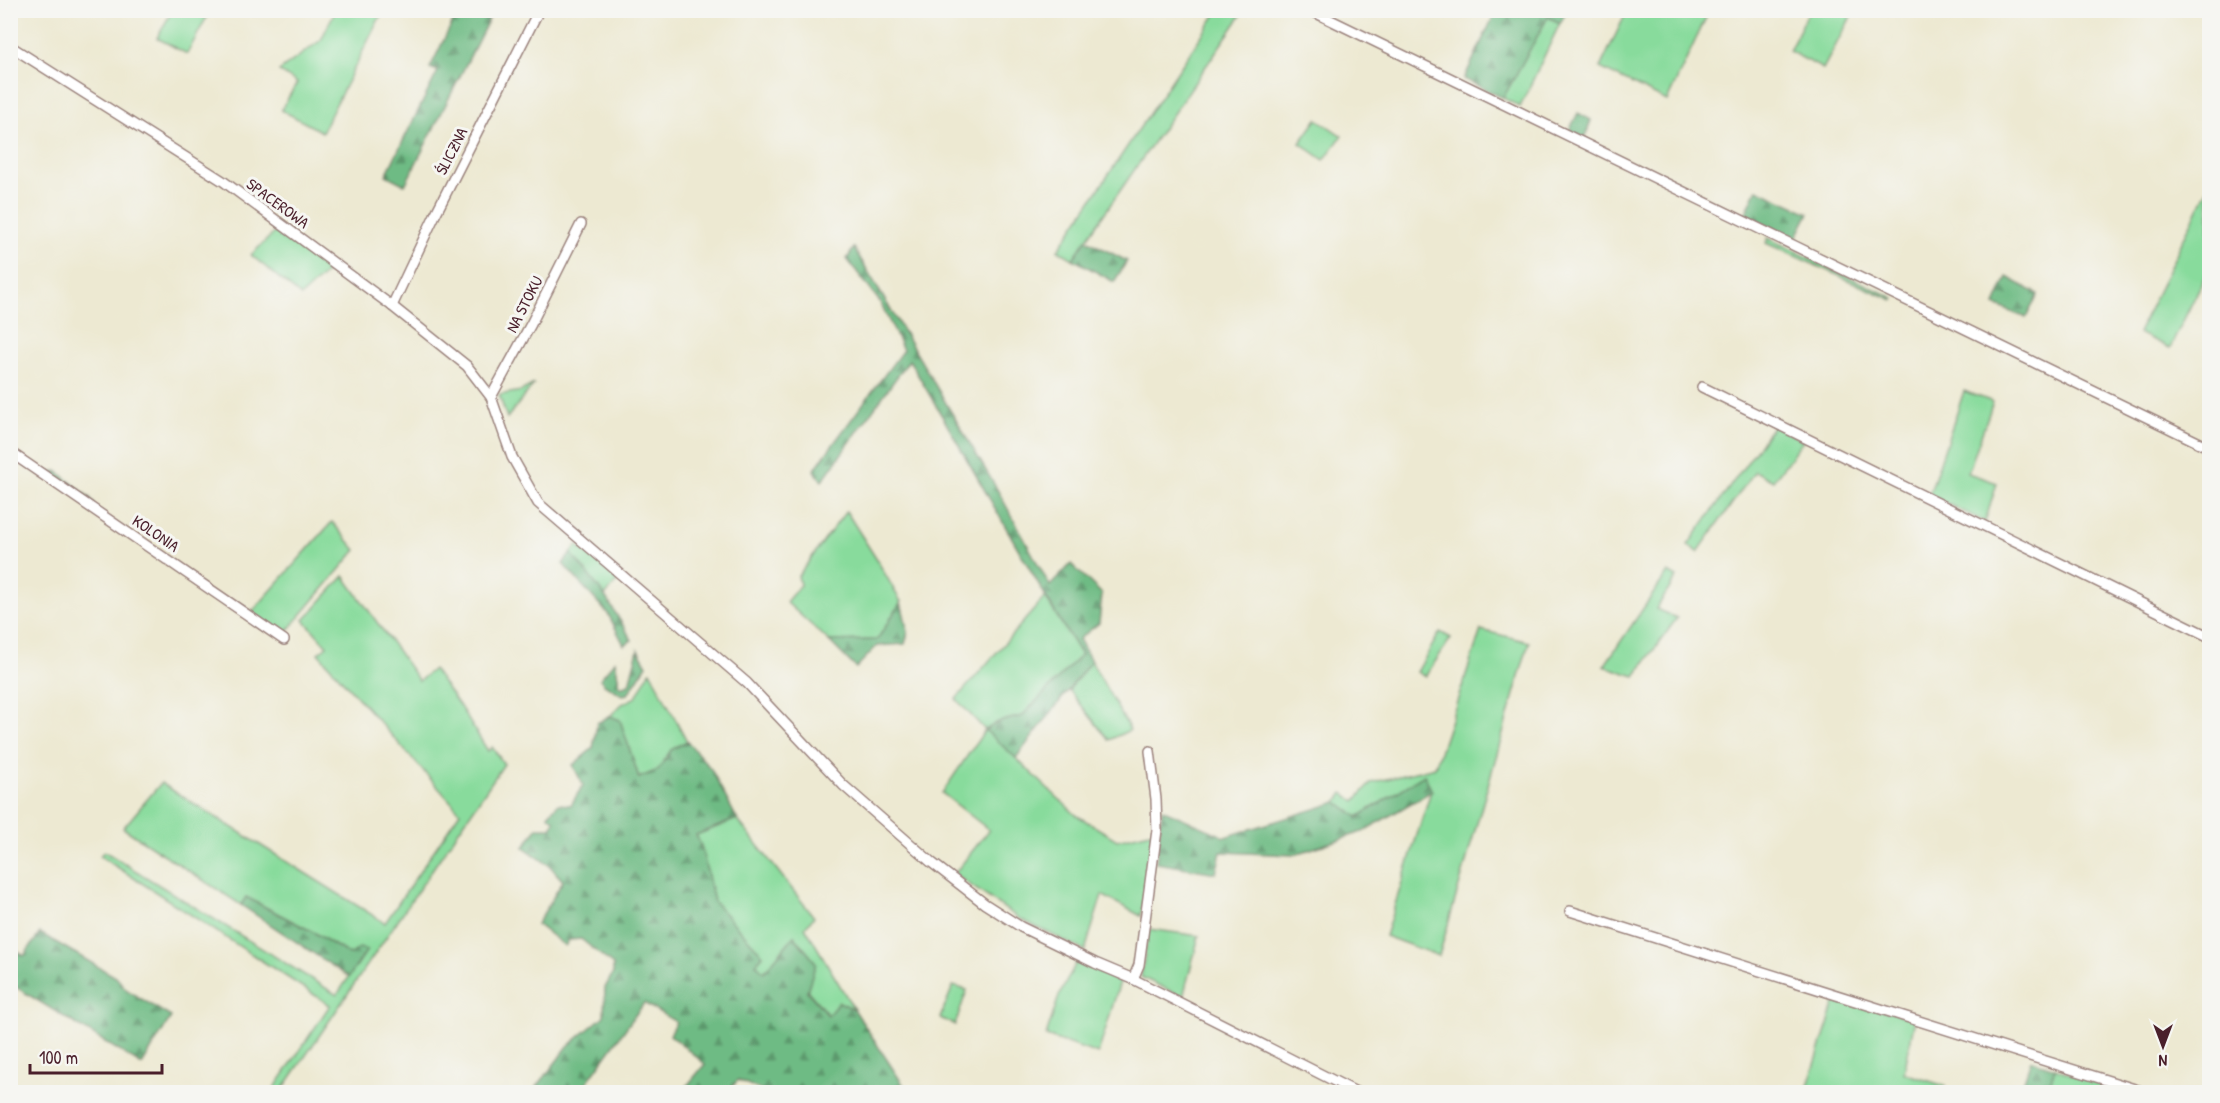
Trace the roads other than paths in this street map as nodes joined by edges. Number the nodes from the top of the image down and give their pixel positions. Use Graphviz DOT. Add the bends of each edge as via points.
graph roads {
  1 [pos="539,10"];
  2 [pos="1310,10"];
  3 [pos="10,46"];
  4 [pos="581,224"];
  5 [pos="392,306"];
  6 [pos="1702,387"];
  7 [pos="491,397"];
  8 [pos="2210,448"];
  9 [pos="10,452"];
  10 [pos="2210,637"];
  11 [pos="284,640"];
  12 [pos="1150,751"];
  13 [pos="1570,911"];
  14 [pos="1133,979"];
  15 [pos="1356,1092"];
  16 [pos="2144,1092"];
  1 -- 5 [label="street, ŚLICZNA"];
  2 -- 8 [label="street"];
  3 -- 5 [label="street, SPACEROWA" via="223,181"];
  4 -- 7 [label="street, NA STOKU"];
  5 -- 7 [label="street, SPACEROWA" via="467,366"];
  6 -- 10 [label="street"];
  7 -- 14 [label="street, SPACEROWA" via="512,457 538,502 747,683 843,785 985,904 1021,927"];
  9 -- 11 [label="street, KOLONIA"];
  12 -- 14 [label="street" via="1157,830 1139,964"];
  13 -- 16 [label="street"];
  14 -- 15 [label="street, SPACEROWA"];
}
